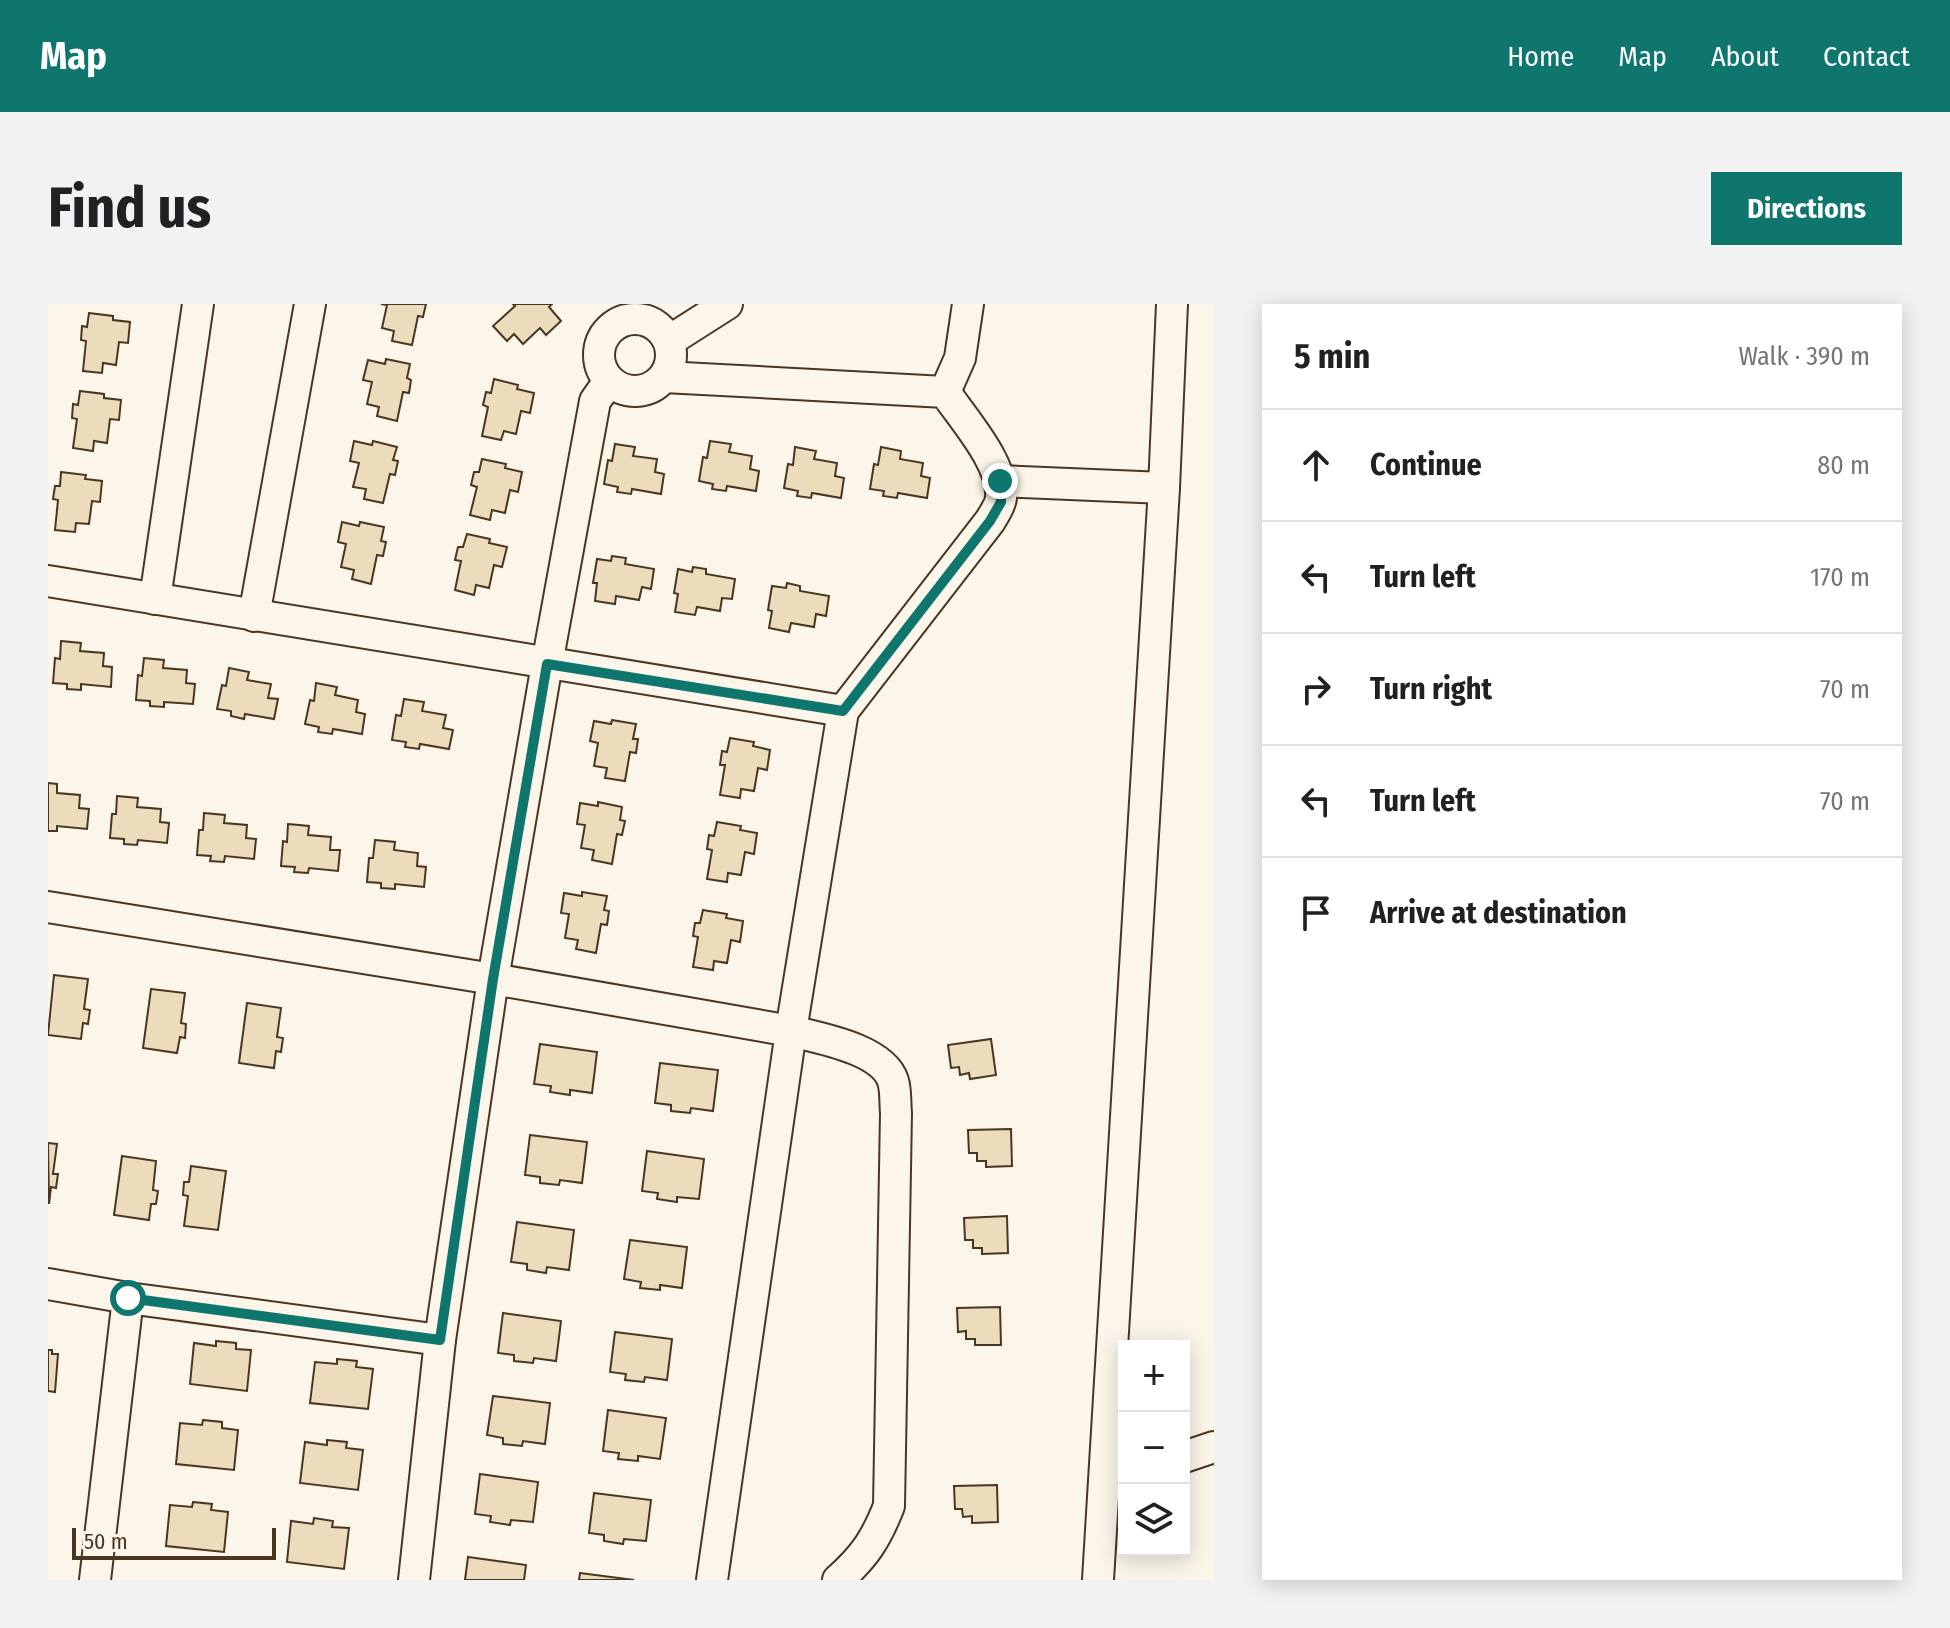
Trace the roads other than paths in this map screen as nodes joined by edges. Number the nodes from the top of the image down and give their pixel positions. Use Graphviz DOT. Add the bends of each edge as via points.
graph roads {
  1 [pos="198,304"];
  2 [pos="310,304"];
  3 [pos="727,304"];
  4 [pos="968,304"];
  5 [pos="1172,304"];
  6 [pos="669,341"];
  7 [pos="664,377"];
  8 [pos="609,381"];
  9 [pos="945,392"];
  10 [pos="1000,481"];
  11 [pos="1164,488"];
  12 [pos="48,581"];
  13 [pos="155,599"];
  14 [pos="254,616"];
  15 [pos="547,664"];
  16 [pos="843,711"];
  17 [pos="48,907"];
  18 [pos="493,979"];
  19 [pos="791,1031"];
  20 [pos="48,1284"];
  21 [pos="128,1298"];
  22 [pos="440,1340"];
  23 [pos="1214,1447"];
  24 [pos="1190,1455"];
  25 [pos="1114,1470"];
  26 [pos="95,1580"];
  27 [pos="414,1580"];
  28 [pos="712,1580"];
  29 [pos="838,1580"];
  30 [pos="1098,1580"];
  1 -- 13 [label="street"];
  2 -- 14 [label="street"];
  3 -- 6 [label="street"];
  4 -- 9 [label="street" via="960,358"];
  5 -- 11 [label="street"];
  6 -- 7 [label="street" via="670,366"];
  6 -- 8 [label="street" via="652,324 631,319 620,323 603,338 600,349"];
  7 -- 8 [label="street" via="644,391 631,392"];
  7 -- 9 [label="street"];
  8 -- 15 [label="street" via="595,401"];
  9 -- 10 [label="street"];
  10 -- 11 [label="street"];
  10 -- 16 [label="street" via="1001,502 990,521"];
  11 -- 25 [label="street"];
  12 -- 13 [label="street"];
  13 -- 14 [label="street"];
  14 -- 15 [label="street"];
  15 -- 16 [label="street"];
  15 -- 18 [label="street"];
  16 -- 19 [label="street"];
  17 -- 18 [label="street"];
  18 -- 19 [label="street"];
  18 -- 22 [label="street"];
  19 -- 28 [label="street"];
  19 -- 29 [label="street" via="843,1043 876,1060 892,1078 896,1113 889,1506 877,1538"];
  20 -- 21 [label="street"];
  21 -- 22 [label="street"];
  21 -- 26 [label="street"];
  22 -- 27 [label="street"];
  23 -- 24 [label="street"];
  25 -- 30 [label="street"];
}
